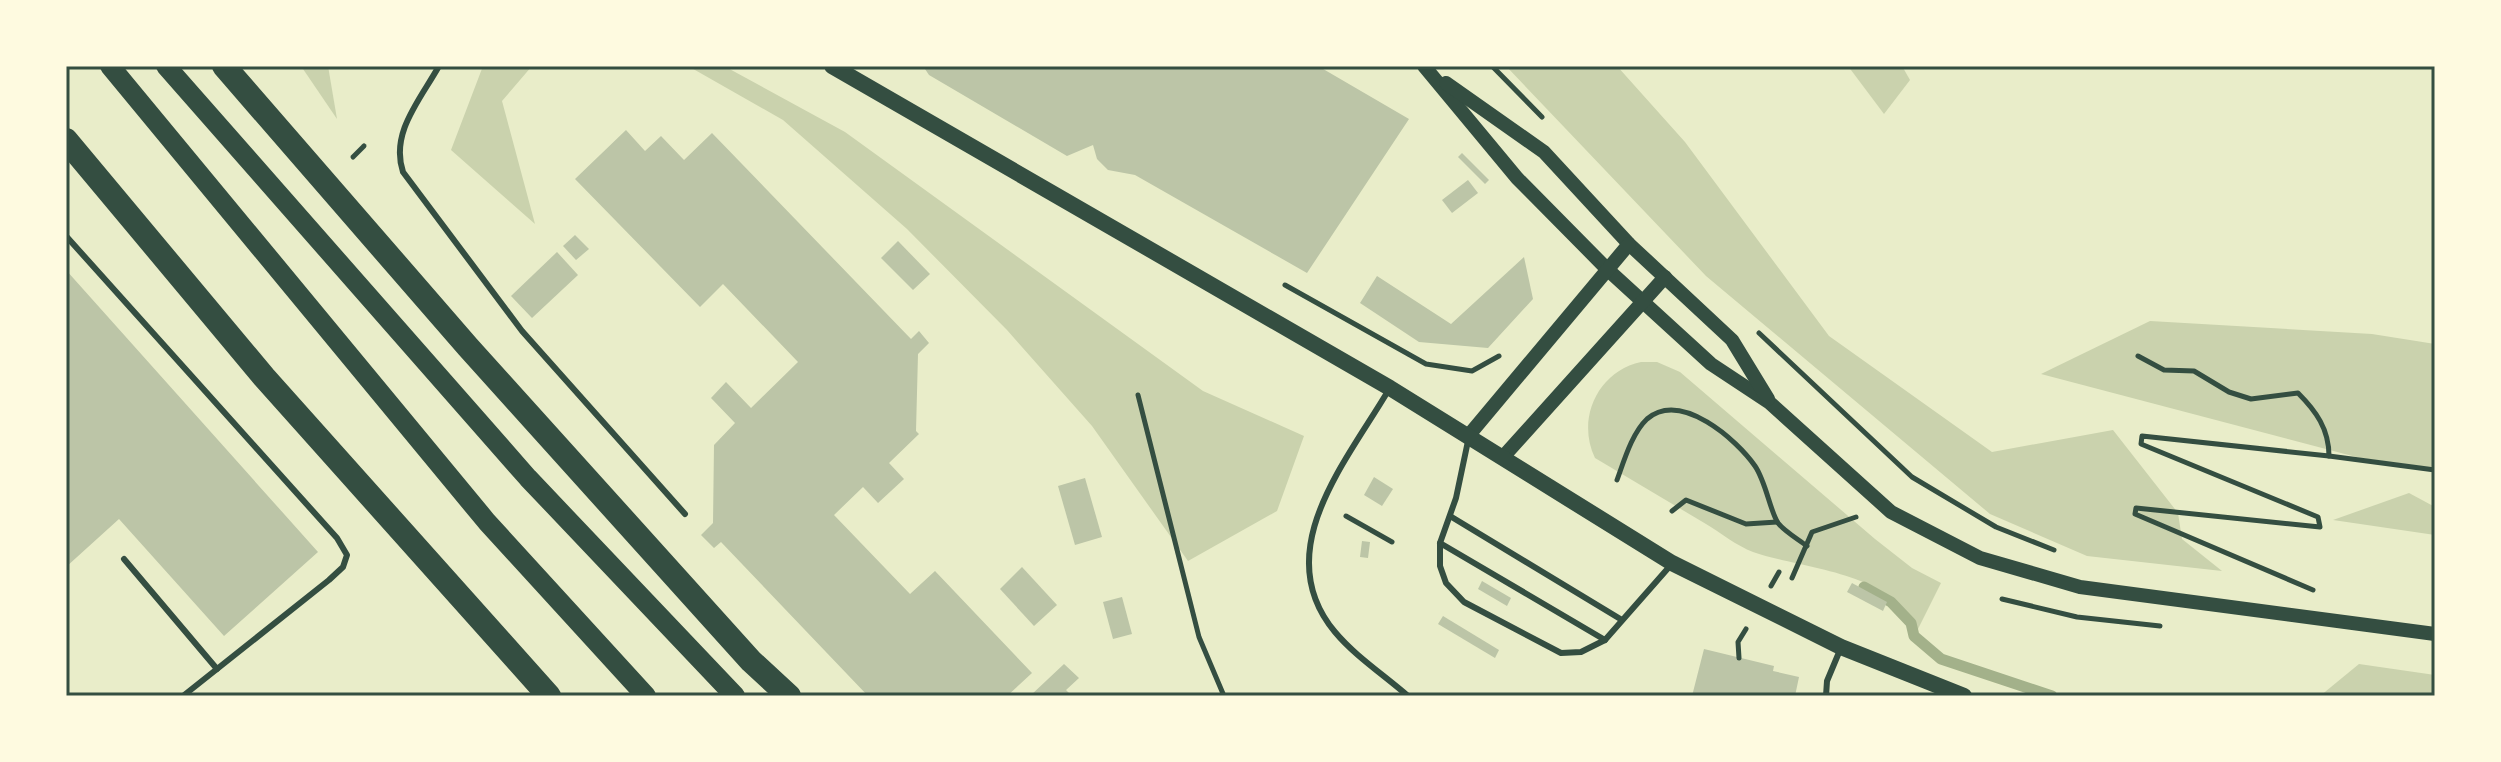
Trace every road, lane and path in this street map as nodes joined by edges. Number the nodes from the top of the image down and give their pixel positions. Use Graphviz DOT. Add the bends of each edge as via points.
graph roads {
  1 [pos="110,66"];
  2 [pos="166,66"];
  3 [pos="224,66"];
  4 [pos="439,66"];
  5 [pos="832,66"];
  6 [pos="1428,70"];
  7 [pos="66,140"];
  8 [pos="364,146"];
  9 [pos="353,157"];
  10 [pos="66,236"];
  11 [pos="1629,244"];
  12 [pos="1607,269"];
  13 [pos="1665,277"];
  14 [pos="1285,285"];
  15 [pos="1643,302"];
  16 [pos="1748,323"];
  17 [pos="1509,348"];
  18 [pos="2138,356"];
  19 [pos="1390,388"];
  20 [pos="1138,395"];
  21 [pos="1770,403"];
  22 [pos="1469,435"];
  23 [pos="2329,456"];
  24 [pos="1503,457"];
  25 [pos="2435,470"];
  26 [pos="1617,480"];
  27 [pos="1672,511"];
  28 [pos="685,514"];
  29 [pos="1346,516"];
  30 [pos="1450,516"];
  31 [pos="1856,517"];
  32 [pos="1777,522"];
  33 [pos="1392,542"];
  34 [pos="1440,543"];
  35 [pos="1807,546"];
  36 [pos="2065,555"];
  37 [pos="124,559"];
  38 [pos="1672,563"];
  39 [pos="1792,578"];
  40 [pos="2294,591"];
  41 [pos="1622,620"];
  42 [pos="2435,634"];
  43 [pos="1605,640"];
  44 [pos="1841,647"];
  45 [pos="217,669"];
  46 [pos="642,694"];
  47 [pos="183,696"];
  48 [pos="549,696"];
  49 [pos="735,696"];
  50 [pos="789,696"];
  51 [pos="1224,696"];
  52 [pos="1408,696"];
  53 [pos="1826,696"];
  54 [pos="1964,696"];
  1 -- 46 [label="main road" via="487,522"];
  2 -- 49 [label="main road" via="528,478"];
  3 -- 50 [label="highway" via="468,347 751,661"];
  4 -- 28 [label="lane" via="399,137 403,172 522,331"];
  5 -- 19 [label="main road"];
  6 -- 11 [label="street" via="1544,152"];
  6 -- 12 [label="street" via="1517,178"];
  7 -- 48 [label="highway" via="264,377"];
  8 -- 9 [label="path"];
  10 -- 45 [label="lane" via="347,555 329,580"];
  11 -- 12 [label="street"];
  11 -- 13 [label="street"];
  12 -- 15 [label="street"];
  12 -- 22 [label="street"];
  13 -- 15 [label="street"];
  13 -- 21 [label="street" via="1732,340"];
  14 -- 17 [label="path" via="1426,364 1472,371"];
  15 -- 21 [label="street" via="1711,364"];
  15 -- 24 [label="street"];
  16 -- 36 [label="path" via="1912,477 1996,527"];
  18 -- 23 [label="path" via="2164,370 2194,371 2251,399 2298,393 2325,428"];
  19 -- 22 [label="main road"];
  19 -- 52 [label="lane" via="1325,499 1309,537 1306,565 1311,593 1337,634"];
  20 -- 51 [label="path" via="1199,637"];
  21 -- 42 [label="street" via="1891,512 1980,558 2080,587"];
  22 -- 24 [label="main road"];
  22 -- 30 [label="lane"];
  23 -- 25 [label="path"];
  23 -- 40 [label="path" via="2142,436 2141,444 2318,517 2320,527 2136,508 2135,514 2322,594"];
  24 -- 38 [label="main road"];
  26 -- 32 [label="path" via="1649,418 1692,413 1718,428 1750,459"];
  27 -- 32 [label="path" via="1686,500 1746,524"];
  29 -- 33 [label="path"];
  30 -- 34 [label="lane"];
  30 -- 41 [label="lane"];
  31 -- 35 [label="path" via="1812,532"];
  32 -- 35 [label="path"];
  34 -- 43 [label="lane"];
  34 -- 43 [label="lane" via="1446,583 1464,602 1561,653 1581,652"];
  35 -- 39 [label="path"];
  37 -- 45 [label="lane"];
  38 -- 41 [label="lane"];
  38 -- 44 [label="main road"];
  41 -- 43 [label="lane"];
  44 -- 53 [label="lane"];
  44 -- 54 [label="main road"];
  45 -- 47 [label="lane"];
}
